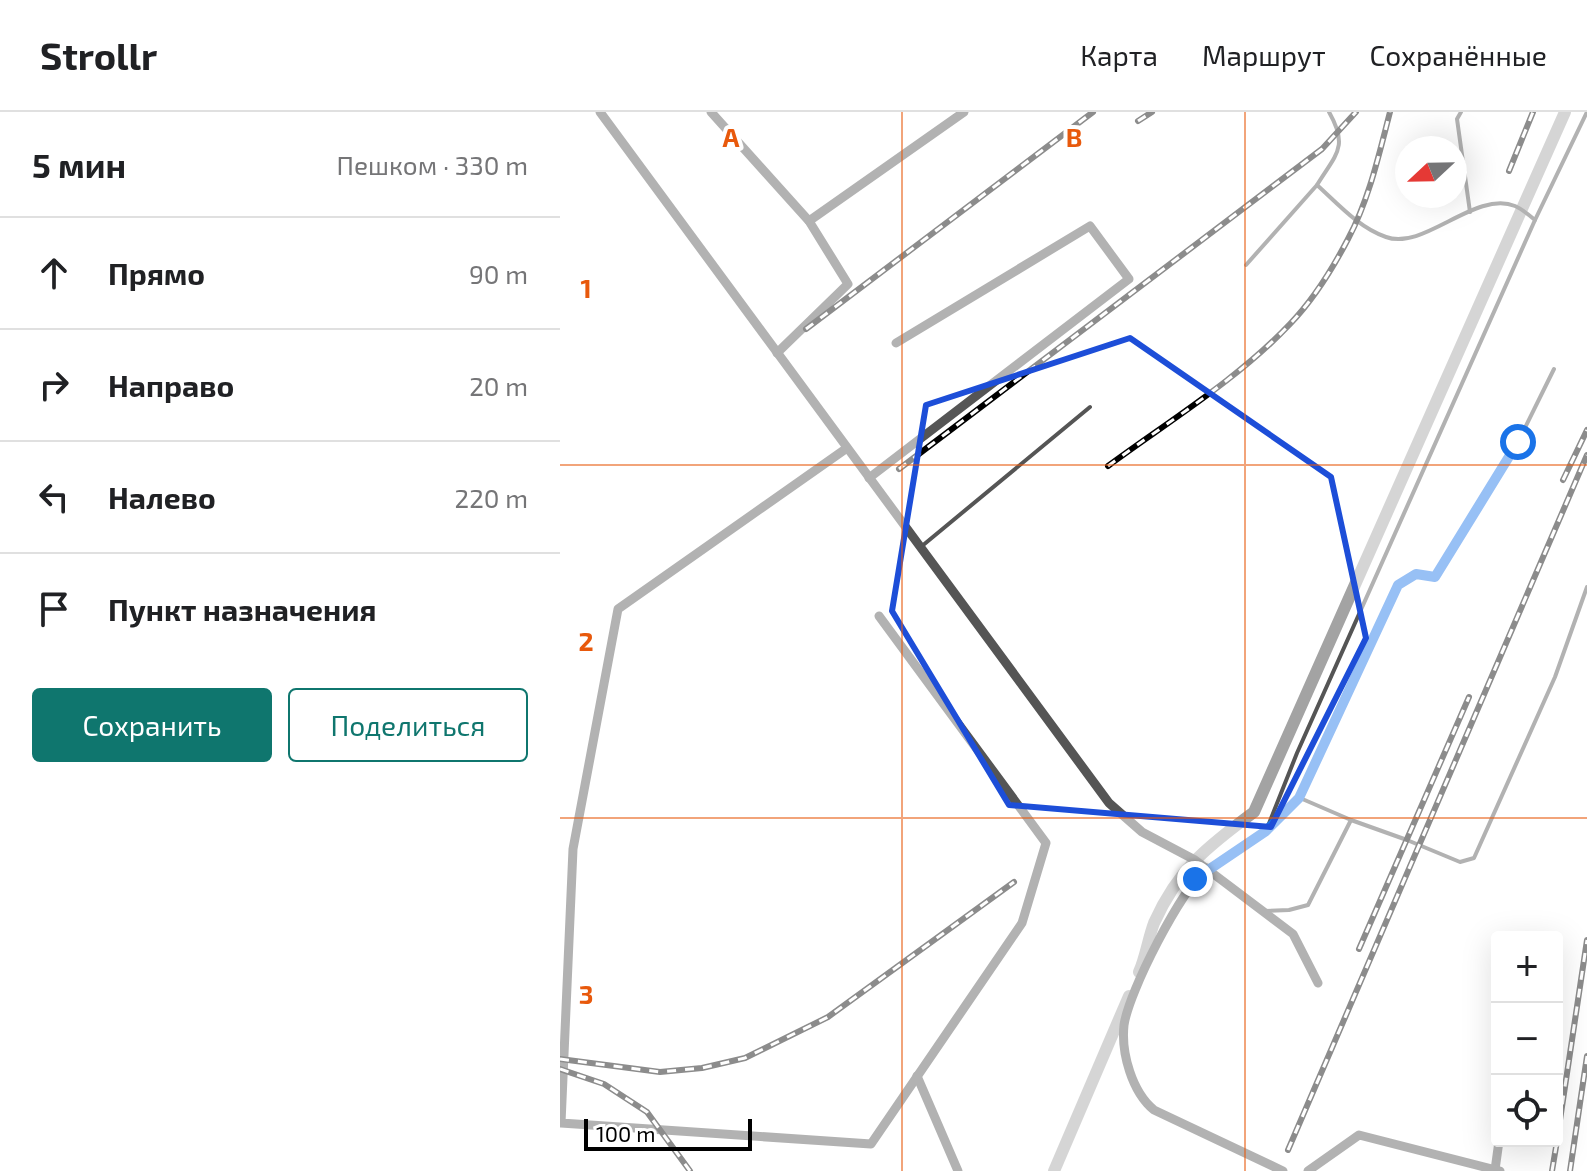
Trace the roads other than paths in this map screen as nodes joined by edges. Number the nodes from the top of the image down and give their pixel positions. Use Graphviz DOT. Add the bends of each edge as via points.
graph roads {
  1 [pos="600,112"];
  2 [pos="711,112"];
  3 [pos="964,112"];
  4 [pos="1329,112"];
  5 [pos="1461,112"];
  6 [pos="1587,112"];
  7 [pos="1317,185"];
  8 [pos="1470,212"];
  9 [pos="1535,220"];
  10 [pos="809,221"];
  11 [pos="1246,265"];
  12 [pos="896,343"];
  13 [pos="777,353"];
  14 [pos="1554,369"];
  15 [pos="1090,407"];
  16 [pos="847,448"];
  17 [pos="869,478"];
  18 [pos="920,548"];
  19 [pos="1587,587"];
  20 [pos="879,616"];
  21 [pos="1299,798"];
  22 [pos="1351,820"];
  23 [pos="1266,831"];
  24 [pos="1207,868"];
  25 [pos="1262,911"];
  26 [pos="1318,983"];
  27 [pos="917,1076"];
  28 [pos="1499,1147"];
  29 [pos="1497,1170"];
  30 [pos="958,1171"];
  31 [pos="1283,1171"];
  32 [pos="1308,1171"];
  1 -- 13 [label="street"];
  2 -- 10 [label="street"];
  3 -- 10 [label="street"];
  4 -- 7 [label="lane" via="1339,130 1338,151"];
  5 -- 8 [label="lane" via="1457,119"];
  6 -- 9 [label="lane"];
  7 -- 8 [label="lane" via="1356,220 1389,239 1407,239"];
  7 -- 11 [label="lane"];
  8 -- 9 [label="lane" via="1499,203 1516,206"];
  9 -- 23 [label="lane"];
  10 -- 13 [label="street" via="848,284"];
  12 -- 17 [label="street" via="1090,226 1129,279"];
  13 -- 16 [label="street"];
  14 -- 21 [label="lane" via="1518,442 1435,577 1416,574 1398,585"];
  15 -- 18 [label="lane"];
  16 -- 17 [label="street"];
  16 -- 27 [label="street" via="618,609 573,849 561,1123 871,1144"];
  17 -- 18 [label="street"];
  18 -- 24 [label="street" via="1109,803 1142,832"];
  19 -- 22 [label="lane" via="1555,677 1474,858 1460,862"];
  20 -- 27 [label="street" via="1046,843 1022,923"];
  21 -- 22 [label="lane"];
  21 -- 23 [label="lane"];
  22 -- 25 [label="lane" via="1308,905"];
  23 -- 24 [label="lane"];
  24 -- 25 [label="street"];
  24 -- 31 [label="street" via="1154,948 1129,1009 1124,1036 1128,1061 1138,1092 1154,1110"];
  25 -- 26 [label="street" via="1293,934"];
  27 -- 30 [label="street"];
  28 -- 29 [label="street"];
  29 -- 32 [label="street" via="1359,1135"];
}
